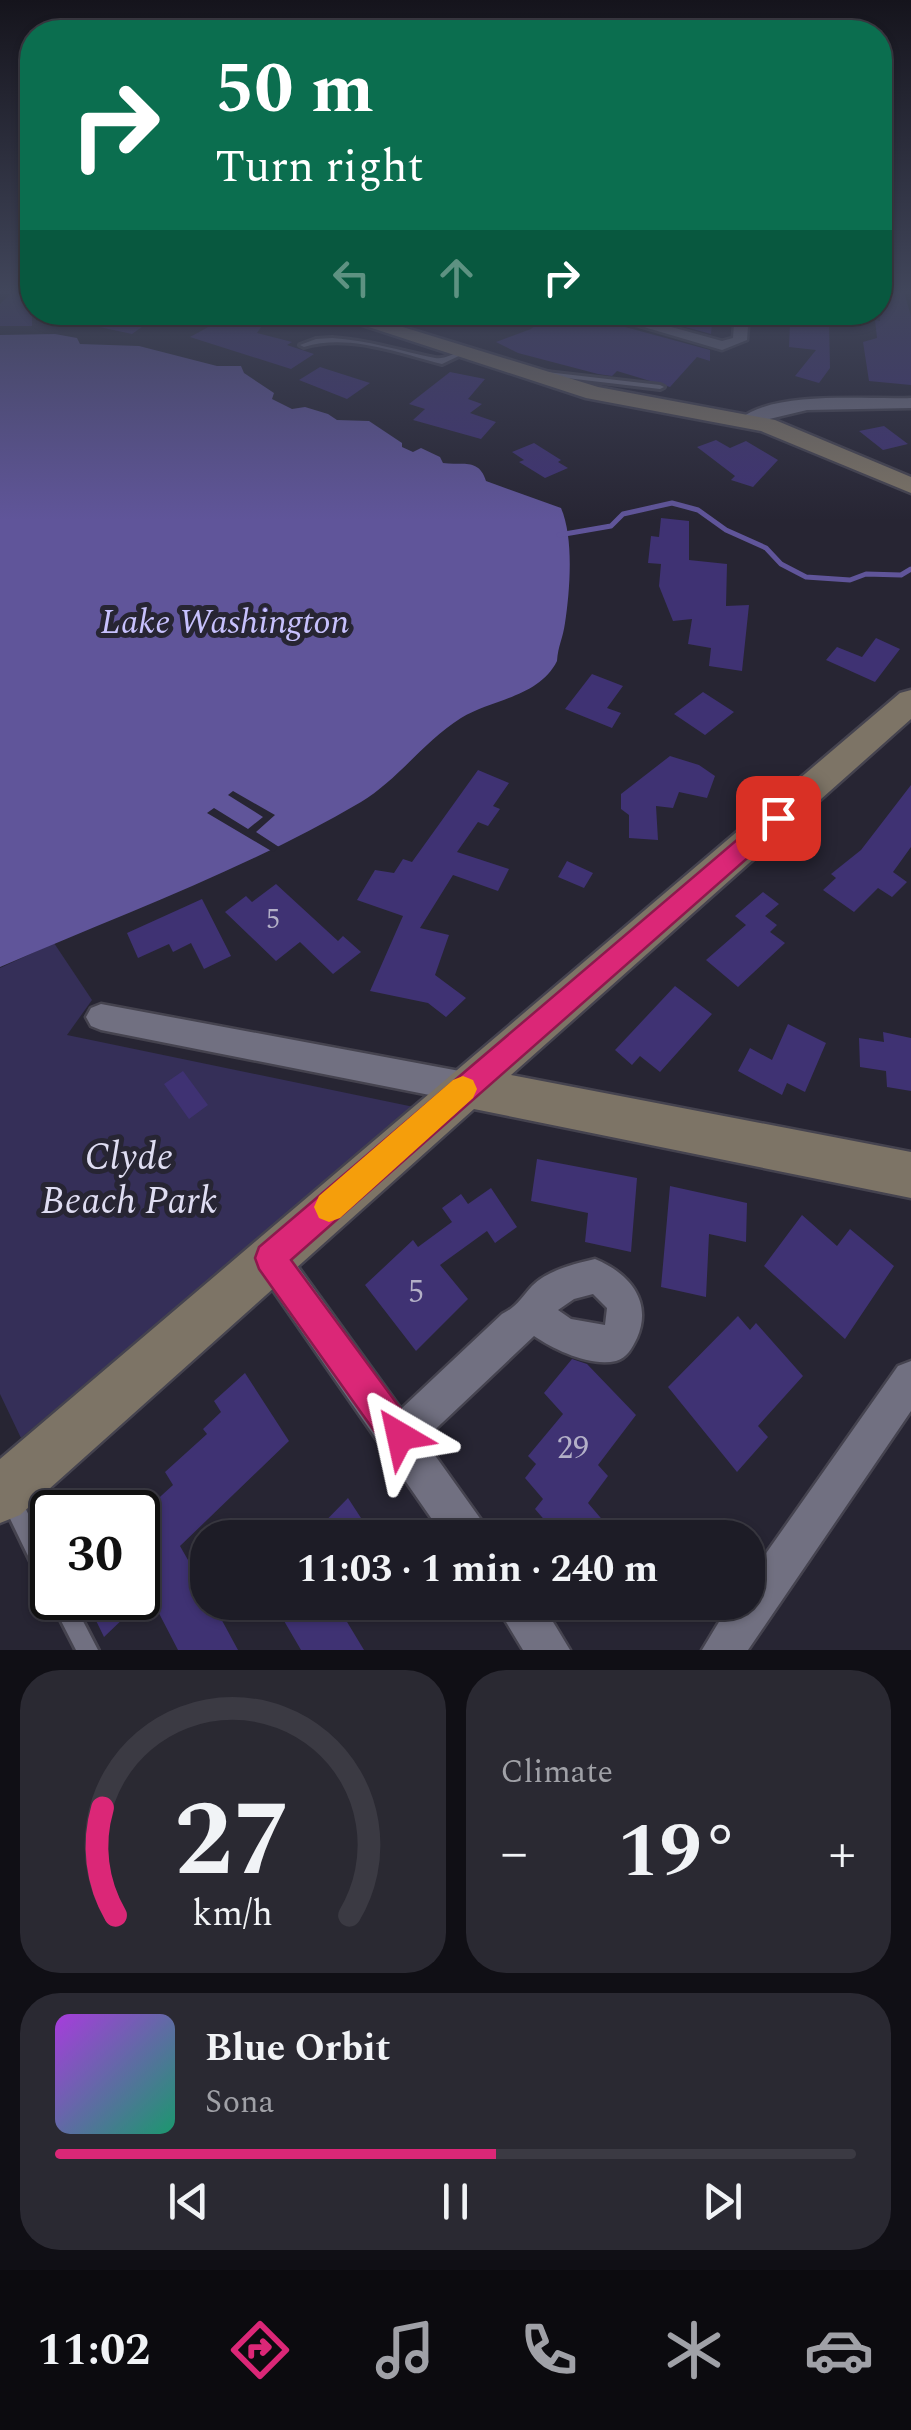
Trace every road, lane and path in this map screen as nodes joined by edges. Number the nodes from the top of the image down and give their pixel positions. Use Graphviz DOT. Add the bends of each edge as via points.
graph roads {
  1 [pos="506,367"];
  2 [pos="528,374"];
  3 [pos="660,387"];
  4 [pos="911,403"];
  5 [pos="748,419"];
  6 [pos="911,486"];
  7 [pos="911,701"];
  8 [pos="100,1018"];
  9 [pos="465,1087"];
  10 [pos="911,1175"];
  11 [pos="270,1258"];
  12 [pos="535,1316"];
  13 [pos="911,1380"];
  14 [pos="400,1436"];
  15 [pos="4,1491"];
  16 [pos="458,1520"];
  17 [pos="30,1542"];
  18 [pos="71,1620"];
  19 [pos="528,1620"];
  20 [pos="87,1650"];
  21 [pos="548,1650"];
  22 [pos="723,1650"];
  1 -- 2 [label="main road"];
  2 -- 3 [label="lane"];
  2 -- 5 [label="main road" via="635,402"];
  4 -- 5 [label="street" via="798,408"];
  5 -- 6 [label="main road"];
  7 -- 9 [label="main road"];
  8 -- 9 [label="street"];
  9 -- 10 [label="main road"];
  9 -- 11 [label="main road"];
  11 -- 14 [label="street"];
  11 -- 15 [label="main road"];
  12 -- 14 [label="street" via="515,1327"];
  13 -- 22 [label="street"];
  14 -- 16 [label="street"];
  15 -- 17 [label="lane"];
  18 -- 20 [label="lane"];
  19 -- 21 [label="street"];
}
